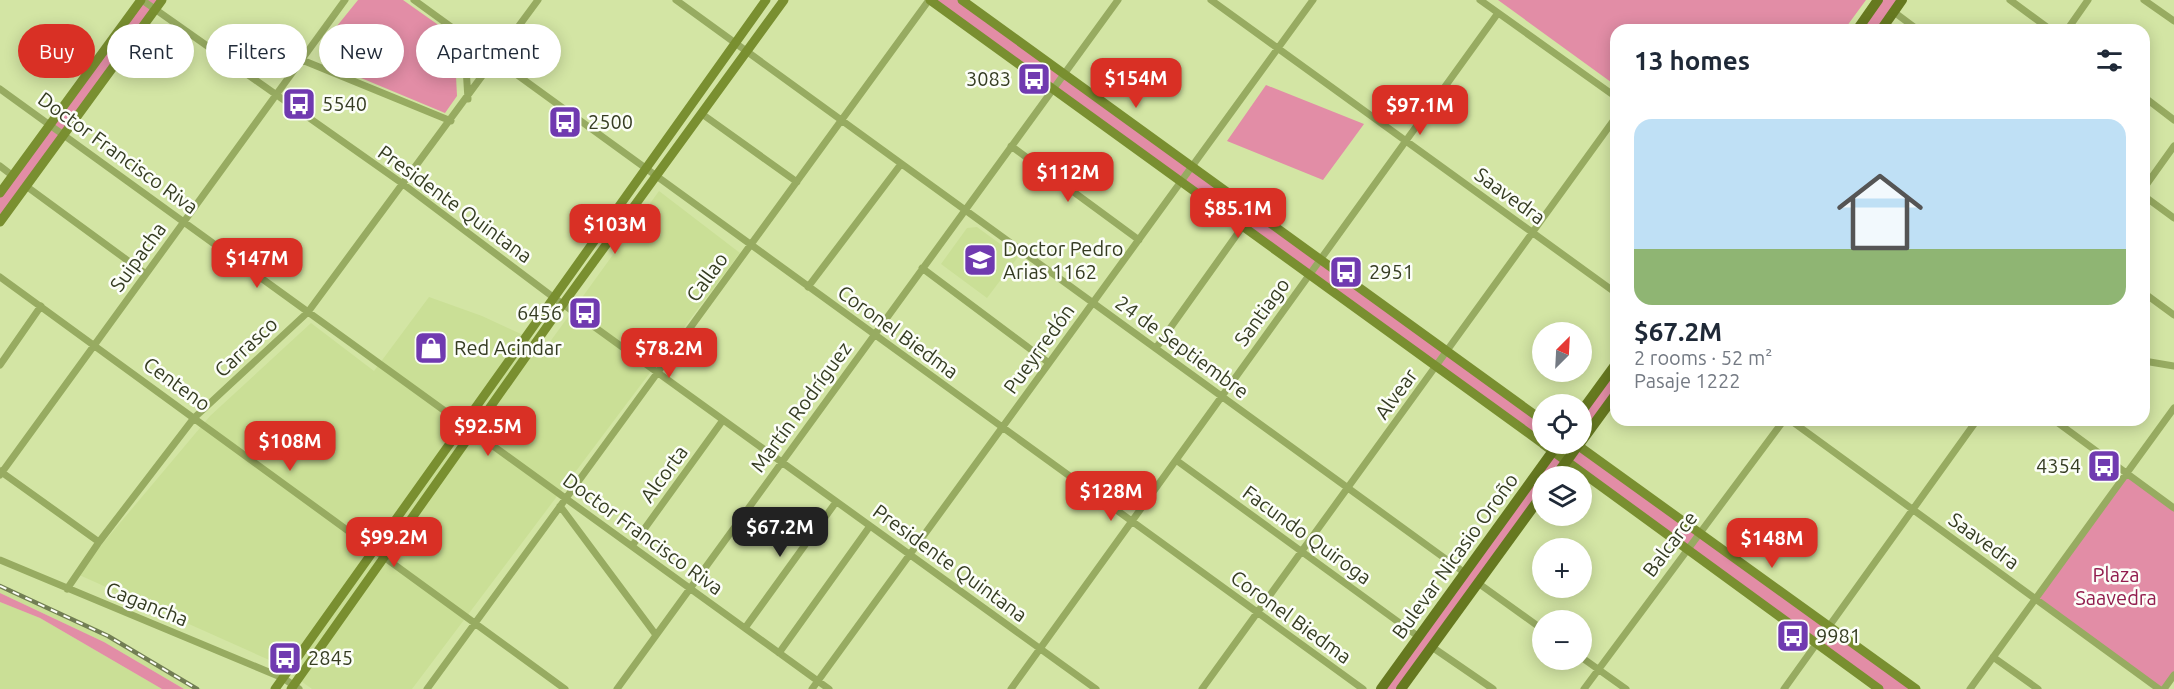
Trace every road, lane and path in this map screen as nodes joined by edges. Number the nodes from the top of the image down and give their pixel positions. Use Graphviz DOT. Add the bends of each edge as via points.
graph roads {
  1 [pos="141,0"];
  2 [pos="162,0"];
  3 [pos="345,0"];
  4 [pos="414,0"];
  5 [pos="538,0"];
  6 [pos="676,0"];
  7 [pos="766,0"];
  8 [pos="784,0"];
  9 [pos="930,0"];
  10 [pos="962,0"];
  11 [pos="1118,0"];
  12 [pos="1211,0"];
  13 [pos="1313,0"];
  14 [pos="1480,0"];
  15 [pos="1878,0"];
  16 [pos="1902,0"];
  17 [pos="2010,0"];
  18 [pos="2088,0"];
  19 [pos="2144,0"];
  20 [pos="155,9"];
  21 [pos="1894,12"];
  22 [pos="1498,13"];
  23 [pos="2174,21"];
  24 [pos="448,24"];
  25 [pos="521,24"];
  26 [pos="1861,24"];
  27 [pos="1885,24"];
  28 [pos="1910,24"];
  29 [pos="2043,24"];
  30 [pos="2071,24"];
  31 [pos="735,43"];
  32 [pos="1278,48"];
  33 [pos="747,51"];
  34 [pos="307,53"];
  35 [pos="307,62"];
  36 [pos="1064,74"];
  37 [pos="289,78"];
  38 [pos="467,78"];
  39 [pos="483,78"];
  40 [pos="524,78"];
  41 [pos="0,88"];
  42 [pos="1053,89"];
  43 [pos="1610,93"];
  44 [pos="276,96"];
  45 [pos="468,99"];
  46 [pos="2150,102"];
  47 [pos="702,114"];
  48 [pos="842,120"];
  49 [pos="2174,120"];
  50 [pos="451,121"];
  51 [pos="50,124"];
  52 [pos="1610,125"];
  53 [pos="64,135"];
  54 [pos="1406,141"];
  55 [pos="1011,146"];
  56 [pos="2174,146"];
  57 [pos="901,164"];
  58 [pos="0,166"];
  59 [pos="1192,166"];
  60 [pos="645,168"];
  61 [pos="13,176"];
  62 [pos="657,176"];
  63 [pos="2150,180"];
  64 [pos="797,182"];
  65 [pos="1181,182"];
  66 [pos="403,184"];
  67 [pos="27,186"];
  68 [pos="0,193"];
  69 [pos="2150,200"];
  70 [pos="965,210"];
  71 [pos="2174,218"];
  72 [pos="0,222"];
  73 [pos="184,222"];
  74 [pos="1243,226"];
  75 [pos="1533,233"];
  76 [pos="1138,240"];
  77 [pos="751,245"];
  78 [pos="1321,259"];
  79 [pos="922,268"];
  80 [pos="146,274"];
  81 [pos="1310,274"];
  82 [pos="0,277"];
  83 [pos="808,287"];
  84 [pos="1610,289"];
  85 [pos="553,297"];
  86 [pos="2150,297"];
  87 [pos="1093,303"];
  88 [pos="563,304"];
  89 [pos="41,306"];
  90 [pos="308,312"];
  91 [pos="2174,315"];
  92 [pos="873,335"];
  93 [pos="95,345"];
  94 [pos="1156,348"];
  95 [pos="1448,351"];
  96 [pos="2150,362"];
  97 [pos="1049,363"];
  98 [pos="0,365"];
  99 [pos="1437,366"];
  100 [pos="2174,366"];
  101 [pos="1610,372"];
  102 [pos="658,373"];
  103 [pos="1222,396"];
  104 [pos="1592,397"];
  105 [pos="1610,402"];
  106 [pos="2173,410"];
  107 [pos="1532,413"];
  108 [pos="194,418"];
  109 [pos="723,420"];
  110 [pos="463,424"];
  111 [pos="1592,426"];
  112 [pos="1780,426"];
  113 [pos="1798,426"];
  114 [pos="1973,426"];
  115 [pos="2062,426"];
  116 [pos="1002,428"];
  117 [pos="475,432"];
  118 [pos="1532,436"];
  119 [pos="1552,454"];
  120 [pos="1561,454"];
  121 [pos="1572,454"];
  122 [pos="1592,454"];
  123 [pos="1176,460"];
  124 [pos="1567,461"];
  125 [pos="781,462"];
  126 [pos="1563,466"];
  127 [pos="1,473"];
  128 [pos="2126,474"];
  129 [pos="1348,488"];
  130 [pos="566,498"];
  131 [pos="836,502"];
  132 [pos="560,507"];
  133 [pos="2174,508"];
  134 [pos="1532,509"];
  135 [pos="1913,510"];
  136 [pos="1132,522"];
  137 [pos="870,526"];
  138 [pos="1700,533"];
  139 [pos="99,542"];
  140 [pos="632,546"];
  141 [pos="374,549"];
  142 [pos="1687,550"];
  143 [pos="1302,551"];
  144 [pos="910,555"];
  145 [pos="385,558"];
  146 [pos="0,560"];
  147 [pos="1465,573"];
  148 [pos="1478,583"];
  149 [pos="690,588"];
  150 [pos="67,589"];
  151 [pos="2035,599"];
  152 [pos="1257,613"];
  153 [pos="1532,622"];
  154 [pos="475,623"];
  155 [pos="1829,626"];
  156 [pos="745,628"];
  157 [pos="656,635"];
  158 [pos="1419,637"];
  159 [pos="1817,644"];
  160 [pos="1432,646"];
  161 [pos="1040,649"];
  162 [pos="779,653"];
  163 [pos="1993,657"];
  164 [pos="1592,665"];
  165 [pos="1598,669"];
  166 [pos="2174,675"];
  167 [pos="283,678"];
  168 [pos="818,681"];
  169 [pos="294,688"];
  170 [pos="275,689"];
  171 [pos="427,689"];
  172 [pos="565,689"];
  173 [pos="617,689"];
  174 [pos="812,689"];
  175 [pos="829,689"];
  176 [pos="1011,689"];
  177 [pos="1096,689"];
  178 [pos="1202,689"];
  179 [pos="1363,689"];
  180 [pos="1381,689"];
  181 [pos="1401,689"];
  182 [pos="1493,689"];
  183 [pos="1584,689"];
  184 [pos="1626,689"];
  185 [pos="1784,689"];
  186 [pos="1879,689"];
  187 [pos="1916,689"];
  188 [pos="1970,689"];
  189 [pos="2038,689"];
  190 [pos="2159,689"];
  191 [pos="2164,689"];
  1 -- 20 [label="street, Presidente Quintana"];
  1 -- 51 [label="main road"];
  2 -- 20 [label="main road"];
  3 -- 34 [label="street, Suipacha"];
  4 -- 24 [label="street, Coronel Biedma"];
  5 -- 25 [label="street, Carrasco"];
  6 -- 31 [label="street, 24 de Septiembre"];
  7 -- 31 [label="main road"];
  8 -- 33 [label="main road"];
  9 -- 42 [label="main road"];
  9 -- 48 [label="street, Callao"];
  10 -- 36 [label="main road"];
  11 -- 36 [label="street, Martín Rodríguez"];
  12 -- 32 [label="street, Saavedra"];
  13 -- 32 [label="street, Pueyrredón"];
  14 -- 22 [label="street"];
  15 -- 26 [label="main road"];
  16 -- 21 [label="main road"];
  17 -- 29 [label="street"];
  18 -- 30 [label="street"];
  19 -- 23 [label="street"];
  20 -- 44 [label="street, Presidente Quintana"];
  20 -- 53 [label="main road"];
  21 -- 27 [label="main road"];
  21 -- 28 [label="street"];
  22 -- 43 [label="street"];
  22 -- 54 [label="street, Santiago"];
  31 -- 33 [label="street, 24 de Septiembre"];
  31 -- 60 [label="main road"];
  32 -- 54 [label="street, Saavedra"];
  32 -- 59 [label="street, Pueyrredón"];
  33 -- 47 [label="main road"];
  33 -- 48 [label="street, 24 de Septiembre"];
  35 -- 50 [label="street"];
  36 -- 42 [label="street, Martín Rodríguez"];
  36 -- 59 [label="main road"];
  37 -- 44 [label="street, Suipacha"];
  38 -- 45 [label="street"];
  39 -- 45 [label="street, Carrasco"];
  40 -- 60 [label="street, Coronel Biedma"];
  41 -- 51 [label="street, Doctor Francisco Riva"];
  42 -- 55 [label="street, Martín Rodríguez"];
  42 -- 65 [label="main road"];
  44 -- 66 [label="street, Presidente Quintana"];
  44 -- 73 [label="street, Suipacha"];
  45 -- 50 [label="street, Carrasco"];
  46 -- 49 [label="street"];
  47 -- 62 [label="main road"];
  47 -- 64 [label="street"];
  48 -- 57 [label="street, 24 de Septiembre"];
  48 -- 64 [label="street, Callao"];
  50 -- 66 [label="street, Carrasco"];
  51 -- 53 [label="street, Doctor Francisco Riva"];
  51 -- 61 [label="main road"];
  52 -- 75 [label="street, Alvear"];
  53 -- 67 [label="main road"];
  53 -- 73 [label="street, Doctor Francisco Riva"];
  54 -- 75 [label="street, Saavedra"];
  54 -- 78 [label="street, Santiago"];
  55 -- 70 [label="street, Martín Rodríguez"];
  55 -- 76 [label="street"];
  56 -- 63 [label="street"];
  57 -- 70 [label="street, 24 de Septiembre"];
  57 -- 83 [label="street"];
  58 -- 61 [label="street"];
  59 -- 65 [label="street, Pueyrredón"];
  59 -- 78 [label="main road"];
  60 -- 62 [label="street, Coronel Biedma"];
  60 -- 85 [label="main road"];
  61 -- 68 [label="main road"];
  62 -- 77 [label="street, Coronel Biedma"];
  62 -- 88 [label="main road"];
  64 -- 77 [label="street, Callao"];
  65 -- 74 [label="main road"];
  65 -- 76 [label="street, Pueyrredón"];
  66 -- 85 [label="street, Presidente Quintana"];
  66 -- 90 [label="street, Carrasco"];
  67 -- 72 [label="main road"];
  67 -- 80 [label="street"];
  69 -- 71 [label="street"];
  70 -- 79 [label="street, Martín Rodríguez"];
  70 -- 87 [label="street, 24 de Septiembre"];
  73 -- 80 [label="street, Suipacha"];
  73 -- 90 [label="street, Doctor Francisco Riva"];
  74 -- 81 [label="main road"];
  74 -- 94 [label="street"];
  75 -- 84 [label="street, Saavedra"];
  75 -- 95 [label="street, Alvear"];
  76 -- 87 [label="street, Pueyrredón"];
  77 -- 83 [label="street, Coronel Biedma"];
  77 -- 102 [label="street, Callao"];
  78 -- 81 [label="street, Santiago"];
  78 -- 95 [label="main road"];
  79 -- 92 [label="street, Martín Rodríguez"];
  79 -- 97 [label="street"];
  80 -- 93 [label="street, Suipacha"];
  81 -- 99 [label="main road"];
  81 -- 103 [label="street, Santiago"];
  82 -- 89 [label="street, Centeno"];
  83 -- 92 [label="street, Coronel Biedma"];
  85 -- 88 [label="street, Presidente Quintana"];
  85 -- 110 [label="main road"];
  86 -- 91 [label="street"];
  87 -- 94 [label="street, 24 de Septiembre"];
  87 -- 97 [label="street, Pueyrredón"];
  88 -- 102 [label="street, Presidente Quintana"];
  88 -- 117 [label="main road"];
  89 -- 93 [label="street, Centeno"];
  89 -- 98 [label="street"];
  90 -- 108 [label="street, Carrasco"];
  90 -- 110 [label="street, Doctor Francisco Riva"];
  92 -- 116 [label="street, Coronel Biedma"];
  92 -- 125 [label="street, Martín Rodríguez"];
  93 -- 108 [label="street, Centeno"];
  93 -- 127 [label="street, Suipacha"];
  94 -- 103 [label="street, 24 de Septiembre"];
  95 -- 99 [label="street, Alvear"];
  95 -- 107 [label="main road"];
  96 -- 100 [label="street"];
  97 -- 116 [label="street, Pueyrredón"];
  99 -- 118 [label="main road"];
  99 -- 129 [label="street, Alvear"];
  101 -- 104 [label="main road"];
  102 -- 109 [label="street, Presidente Quintana"];
  102 -- 130 [label="street, Callao"];
  103 -- 123 [label="street, Santiago"];
  103 -- 129 [label="street, 24 de Septiembre"];
  105 -- 111 [label="main road"];
  106 -- 128 [label="street"];
  108 -- 139 [label="street, Carrasco"];
  108 -- 141 [label="street, Centeno"];
  109 -- 125 [label="street, Presidente Quintana"];
  109 -- 140 [label="street, Alcorta"];
  110 -- 117 [label="street, Doctor Francisco Riva"];
  110 -- 141 [label="main road"];
  112 -- 138 [label="street, Balcarce"];
  113 -- 135 [label="street, Saavedra"];
  114 -- 135 [label="street"];
  115 -- 128 [label="street"];
  116 -- 136 [label="street, Coronel Biedma"];
  116 -- 144 [label="street, Pueyrredón"];
  117 -- 130 [label="street, Doctor Francisco Riva"];
  117 -- 145 [label="main road"];
  119 -- 147 [label="main road, Bulevar Nicasio Oroño"];
  120 -- 124 [label="main road"];
  121 -- 124 [label="main road"];
  122 -- 138 [label="main road"];
  123 -- 136 [label="street, Santiago"];
  123 -- 143 [label="street, Facundo Quiroga"];
  124 -- 126 [label="main road"];
  124 -- 142 [label="main road"];
  125 -- 131 [label="street, Presidente Quintana"];
  125 -- 149 [label="street, Martín Rodríguez"];
  127 -- 139 [label="street"];
  128 -- 133 [label="street"];
  128 -- 151 [label="street"];
  129 -- 143 [label="street, Alvear"];
  129 -- 147 [label="street, 24 de Septiembre"];
  130 -- 132 [label="street, Callao"];
  130 -- 140 [label="street, Doctor Francisco Riva"];
  131 -- 137 [label="street, Presidente Quintana"];
  131 -- 156 [label="street"];
  132 -- 154 [label="street, Callao"];
  132 -- 157 [label="street"];
  134 -- 148 [label="main road, Bulevar Nicasio Oroño"];
  135 -- 151 [label="street, Saavedra"];
  135 -- 155 [label="street"];
  136 -- 152 [label="street, Coronel Biedma"];
  136 -- 161 [label="street, Santiago"];
  137 -- 144 [label="street, Presidente Quintana"];
  137 -- 162 [label="street"];
  138 -- 142 [label="street, Balcarce"];
  138 -- 155 [label="main road"];
  139 -- 150 [label="street, Carrasco"];
  140 -- 149 [label="street, Doctor Francisco Riva"];
  141 -- 145 [label="street, Centeno"];
  141 -- 167 [label="main road"];
  142 -- 159 [label="main road"];
  142 -- 165 [label="street, Balcarce"];
  143 -- 152 [label="street, Alvear"];
  143 -- 158 [label="street, Facundo Quiroga"];
  144 -- 161 [label="street, Presidente Quintana"];
  144 -- 168 [label="street, Pueyrredón"];
  145 -- 154 [label="street, Centeno"];
  145 -- 169 [label="main road"];
  146 -- 150 [label="street, Cagancha"];
  147 -- 158 [label="main road, Bulevar Nicasio Oroño"];
  148 -- 153 [label="street"];
  148 -- 160 [label="main road, Bulevar Nicasio Oroño"];
  149 -- 156 [label="street, Doctor Francisco Riva"];
  149 -- 157 [label="street, Martín Rodríguez"];
  150 -- 167 [label="street, Cagancha"];
  151 -- 163 [label="street"];
  151 -- 190 [label="street, Saavedra"];
  152 -- 178 [label="street, Alvear"];
  152 -- 179 [label="street, Coronel Biedma"];
  154 -- 171 [label="street, Callao"];
  154 -- 172 [label="street, Centeno"];
  155 -- 159 [label="street"];
  155 -- 187 [label="main road"];
  156 -- 162 [label="street, Doctor Francisco Riva"];
  157 -- 173 [label="street, Martín Rodríguez"];
  158 -- 180 [label="main road, Bulevar Nicasio Oroño"];
  159 -- 185 [label="street"];
  159 -- 186 [label="main road"];
  160 -- 181 [label="main road, Bulevar Nicasio Oroño"];
  160 -- 182 [label="street"];
  161 -- 176 [label="street, Santiago"];
  161 -- 177 [label="street, Presidente Quintana"];
  162 -- 168 [label="street, Doctor Francisco Riva"];
  163 -- 188 [label="street"];
  163 -- 189 [label="street"];
  164 -- 165 [label="street"];
  165 -- 183 [label="street, Balcarce"];
  165 -- 184 [label="street"];
  166 -- 191 [label="street"];
  167 -- 169 [label="street, Cagancha"];
  167 -- 170 [label="main road"];
  168 -- 174 [label="street, Pueyrredón"];
  168 -- 175 [label="street, Doctor Francisco Riva"];
}
